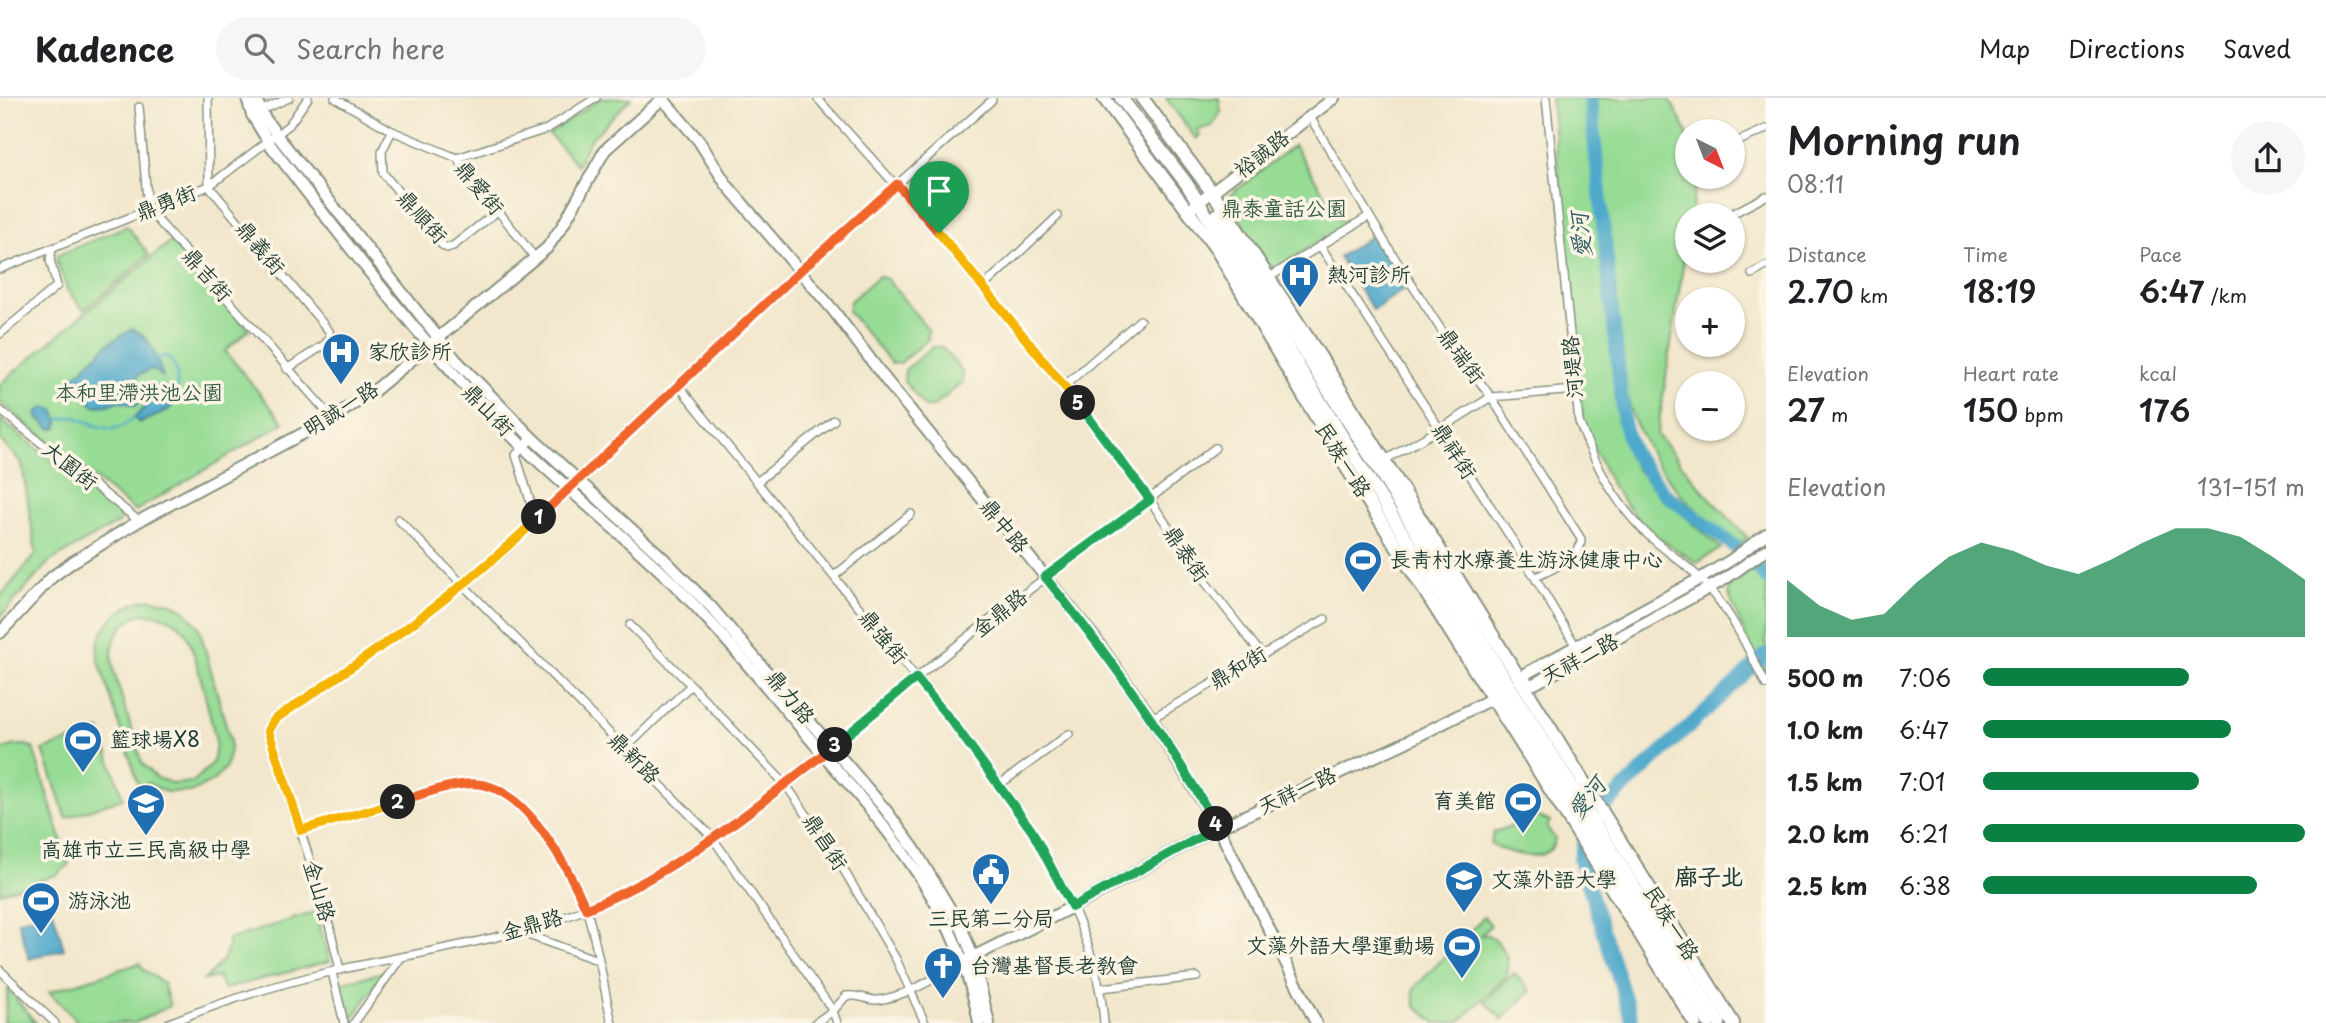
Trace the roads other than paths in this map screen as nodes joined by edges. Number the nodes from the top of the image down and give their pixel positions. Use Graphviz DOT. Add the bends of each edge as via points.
graph roads {
  1 [pos="208,98"];
  2 [pos="247,98"];
  3 [pos="257,98"];
  4 [pos="289,98"];
  5 [pos="307,98"];
  6 [pos="335,98"];
  7 [pos="596,98"];
  8 [pos="663,98"];
  9 [pos="817,98"];
  10 [pos="1104,98"];
  11 [pos="1121,98"];
  12 [pos="1132,98"];
  13 [pos="1142,98"];
  14 [pos="1334,98"];
  15 [pos="1546,98"];
  16 [pos="992,100"];
  17 [pos="139,107"];
  18 [pos="260,111"];
  19 [pos="1310,117"];
  20 [pos="1766,129"];
  21 [pos="392,131"];
  22 [pos="272,137"];
  23 [pos="1745,138"];
  24 [pos="457,158"];
  25 [pos="897,184"];
  26 [pos="209,186"];
  27 [pos="1766,196"];
  28 [pos="1202,201"];
  29 [pos="1745,207"];
  30 [pos="148,209"];
  31 [pos="499,210"];
  32 [pos="1058,216"];
  33 [pos="1369,216"];
  34 [pos="355,234"];
  35 [pos="346,243"];
  36 [pos="1321,247"];
  37 [pos="52,249"];
  38 [pos="534,258"];
  39 [pos="1766,266"];
  40 [pos="0,269"];
  41 [pos="800,271"];
  42 [pos="1752,274"];
  43 [pos="1264,281"];
  44 [pos="983,287"];
  45 [pos="1140,320"];
  46 [pos="0,334"];
  47 [pos="433,341"];
  48 [pos="287,369"];
  49 [pos="678,385"];
  50 [pos="1065,386"];
  51 [pos="1576,390"];
  52 [pos="1490,397"];
  53 [pos="0,410"];
  54 [pos="332,418"];
  55 [pos="834,420"];
  56 [pos="1440,429"];
  57 [pos="533,438"];
  58 [pos="524,447"];
  59 [pos="1215,449"];
  60 [pos="1369,468"];
  61 [pos="757,481"];
  62 [pos="574,484"];
  63 [pos="1150,500"];
  64 [pos="911,514"];
  65 [pos="398,519"];
  66 [pos="536,520"];
  67 [pos="139,521"];
  68 [pos="1766,534"];
  69 [pos="1763,552"];
  70 [pos="834,576"];
  71 [pos="1045,577"];
  72 [pos="1536,577"];
  73 [pos="1700,578"];
  74 [pos="464,586"];
  75 [pos="1709,588"];
  76 [pos="1325,619"];
  77 [pos="630,625"];
  78 [pos="0,633"];
  79 [pos="1576,647"];
  80 [pos="1262,655"];
  81 [pos="1583,658"];
  82 [pos="916,678"];
  83 [pos="691,685"];
  84 [pos="1766,685"];
  85 [pos="1507,691"];
  86 [pos="1152,718"];
  87 [pos="1069,734"];
  88 [pos="625,749"];
  89 [pos="827,751"];
  90 [pos="786,785"];
  91 [pos="999,785"];
  92 [pos="1584,807"];
  93 [pos="1218,827"];
  94 [pos="301,830"];
  95 [pos="1597,835"];
  96 [pos="712,837"];
  97 [pos="1072,907"];
  98 [pos="586,909"];
  99 [pos="517,931"];
  100 [pos="400,959"];
  101 [pos="968,959"];
  102 [pos="597,960"];
  103 [pos="0,970"];
  104 [pos="336,971"];
  105 [pos="1196,977"];
  106 [pos="1101,988"];
  107 [pos="912,989"];
  108 [pos="833,1011"];
  109 [pos="1721,1020"];
  110 [pos="55,1023"];
  111 [pos="169,1023"];
  112 [pos="344,1023"];
  113 [pos="354,1023"];
  114 [pos="612,1023"];
  115 [pos="815,1023"];
  116 [pos="837,1023"];
  117 [pos="925,1023"];
  118 [pos="979,1023"];
  119 [pos="989,1023"];
  120 [pos="1104,1023"];
  121 [pos="1316,1023"];
  122 [pos="1695,1023"];
  1 -- 26 [label="street"];
  2 -- 22 [label="street, 鼎山街" via="252,115"];
  3 -- 18 [label="street, 鼎山街"];
  4 -- 18 [label="street"];
  5 -- 22 [label="street, 鼎勇街" via="289,125"];
  6 -- 21 [label="street, 鼎愛街"];
  7 -- 24 [label="street" via="547,129"];
  8 -- 38 [label="street, 明誠一路" via="605,150 563,225"];
  8 -- 41 [label="street, 鼎中路" via="699,141 726,184"];
  9 -- 25 [label="street, 鼎泰街"];
  10 -- 28 [label="main road, 民族一路"];
  11 -- 28 [label="main road, 民族一路"];
  12 -- 28 [label="main road, 民族一路"];
  13 -- 28 [label="main road, 民族一路"];
  14 -- 19 [label="street, 裕誠路"];
  15 -- 51 [label="street, 河堤路"];
  16 -- 25 [label="street, 金山路"];
  17 -- 30 [label="street"];
  18 -- 22 [label="street, 鼎山街"];
  19 -- 28 [label="street, 裕誠路"];
  19 -- 33 [label="street, 鼎瑞街"];
  20 -- 23 [label="street"];
  21 -- 24 [label="street, 鼎愛街"];
  21 -- 31 [label="street, 鼎順街" via="382,151 383,173 442,245 453,246"];
  22 -- 26 [label="street, 鼎勇街"];
  22 -- 34 [label="street, 鼎山街"];
  22 -- 35 [label="street, 鼎山街"];
  24 -- 31 [label="street, 鼎愛街"];
  25 -- 41 [label="street, 金山路"];
  25 -- 44 [label="street, 鼎泰街"];
  26 -- 30 [label="street, 鼎勇街"];
  26 -- 48 [label="street, 鼎義街" via="329,331 324,345"];
  27 -- 29 [label="street"];
  28 -- 43 [label="main road, 民族一路"];
  28 -- 60 [label="main road, 民族一路"];
  30 -- 37 [label="street, 鼎勇街"];
  30 -- 48 [label="street, 鼎吉街"];
  31 -- 38 [label="street, 鼎愛街"];
  32 -- 44 [label="street"];
  33 -- 36 [label="street"];
  33 -- 52 [label="street, 鼎瑞街"];
  34 -- 35 [label="street"];
  34 -- 47 [label="street, 鼎山街"];
  35 -- 47 [label="street, 鼎山街"];
  36 -- 43 [label="street"];
  36 -- 56 [label="street, 鼎祥街"];
  37 -- 40 [label="street, 鼎勇街"];
  37 -- 46 [label="street" via="57,286"];
  38 -- 47 [label="street, 明誠一路"];
  39 -- 42 [label="street"];
  41 -- 49 [label="street, 金山路"];
  41 -- 71 [label="street, 鼎中路"];
  43 -- 60 [label="main road, 民族一路"];
  44 -- 50 [label="street, 鼎泰街"];
  45 -- 50 [label="street"];
  47 -- 54 [label="street, 明誠一路"];
  47 -- 57 [label="street, 鼎山街"];
  47 -- 58 [label="street, 鼎山街"];
  48 -- 54 [label="street, 鼎吉街"];
  49 -- 61 [label="street, 鼎強街"];
  49 -- 62 [label="street, 金山路"];
  50 -- 63 [label="street, 鼎泰街"];
  51 -- 52 [label="street"];
  51 -- 73 [label="street, 河堤路" via="1578,422 1596,464 1622,506"];
  52 -- 56 [label="street"];
  52 -- 72 [label="street, 鼎瑞街" via="1581,538 1577,554"];
  53 -- 67 [label="street, 大園街"];
  54 -- 67 [label="street, 明誠一路"];
  55 -- 61 [label="street"];
  56 -- 60 [label="street"];
  56 -- 72 [label="street, 鼎祥街"];
  57 -- 58 [label="street, 鼎山街"];
  57 -- 62 [label="street, 鼎山街"];
  58 -- 62 [label="street, 鼎山街"];
  58 -- 66 [label="street, 鼎山街" via="516,455"];
  59 -- 63 [label="street, 金鼎路"];
  60 -- 85 [label="main road, 民族一路"];
  60 -- 85 [label="main road, 民族一路"];
  61 -- 70 [label="street, 鼎強街"];
  62 -- 66 [label="street, 金山路"];
  62 -- 89 [label="street, 鼎力路" via="704,615"];
  63 -- 71 [label="street, 金鼎路"];
  63 -- 80 [label="street, 鼎泰街"];
  64 -- 70 [label="street"];
  65 -- 74 [label="street, 鼎新路"];
  66 -- 74 [label="street, 金山路"];
  67 -- 78 [label="street, 明誠一路" via="52,576"];
  68 -- 73 [label="street, 天祥二路"];
  69 -- 75 [label="street, 天祥二路"];
  70 -- 82 [label="street, 鼎強街"];
  71 -- 82 [label="street, 金鼎路"];
  71 -- 86 [label="street, 鼎中路"];
  72 -- 79 [label="street, 鼎祥街"];
  73 -- 75 [label="street, 河堤路"];
  73 -- 79 [label="street, 天祥二路"];
  74 -- 88 [label="street, 鼎新路"];
  74 -- 94 [label="street, 金山路" via="275,719 268,730"];
  75 -- 81 [label="street, 天祥二路"];
  75 -- 84 [label="street, 河堤路" via="1727,610"];
  76 -- 80 [label="street, 鼎和街"];
  77 -- 83 [label="street, 鼎昌街"];
  79 -- 81 [label="street, 鼎祥街"];
  79 -- 85 [label="street, 天祥二路" via="1527,673"];
  80 -- 86 [label="street, 鼎和街"];
  81 -- 85 [label="street, 天祥二路" via="1534,684"];
  82 -- 89 [label="street, 金鼎路"];
  82 -- 91 [label="street, 鼎強街"];
  83 -- 88 [label="street"];
  83 -- 90 [label="street, 鼎昌街"];
  85 -- 92 [label="main road, 民族一路"];
  85 -- 92 [label="main road, 民族一路"];
  85 -- 93 [label="street, 天祥一路"];
  86 -- 93 [label="street, 鼎中路"];
  87 -- 91 [label="street"];
  88 -- 96 [label="street, 鼎新路"];
  89 -- 90 [label="street, 金鼎路"];
  89 -- 101 [label="street, 鼎力路" via="903,850"];
  90 -- 96 [label="street, 金鼎路"];
  90 -- 107 [label="street, 鼎昌街" via="838,860"];
  91 -- 97 [label="street, 鼎強街" via="1032,831"];
  92 -- 95 [label="main road"];
  92 -- 95 [label="main road"];
  93 -- 97 [label="street, 天祥一路"];
  93 -- 121 [label="street, 鼎中路"];
  94 -- 98 [label="street" via="437,790 476,783 496,788 524,810 552,844"];
  94 -- 104 [label="street, 金山路" via="324,907"];
  95 -- 109 [label="main road, 民族一路"];
  95 -- 122 [label="main road, 民族一路"];
  96 -- 98 [label="street, 金鼎路" via="668,867"];
  96 -- 108 [label="street, 鼎新路"];
  97 -- 101 [label="street, 天祥一路"];
  97 -- 106 [label="street, 鼎強街"];
  98 -- 99 [label="street, 金鼎路"];
  98 -- 102 [label="street"];
  99 -- 100 [label="street, 金鼎路"];
  99 -- 102 [label="street"];
  100 -- 104 [label="street, 金鼎路"];
  100 -- 113 [label="street"];
  101 -- 107 [label="street, 天祥一路"];
  101 -- 118 [label="street, 鼎力路"];
  101 -- 119 [label="street, 鼎力路"];
  102 -- 114 [label="street"];
  103 -- 110 [label="street"];
  104 -- 111 [label="street, 金鼎路" via="236,998"];
  104 -- 112 [label="street, 金山路"];
  105 -- 106 [label="street"];
  106 -- 120 [label="street, 鼎強街"];
  107 -- 108 [label="street, 天祥一路" via="877,1000 849,995"];
  107 -- 117 [label="street, 鼎昌街"];
  108 -- 115 [label="street, 天祥一路"];
  108 -- 116 [label="street, 鼎新路"];
}
